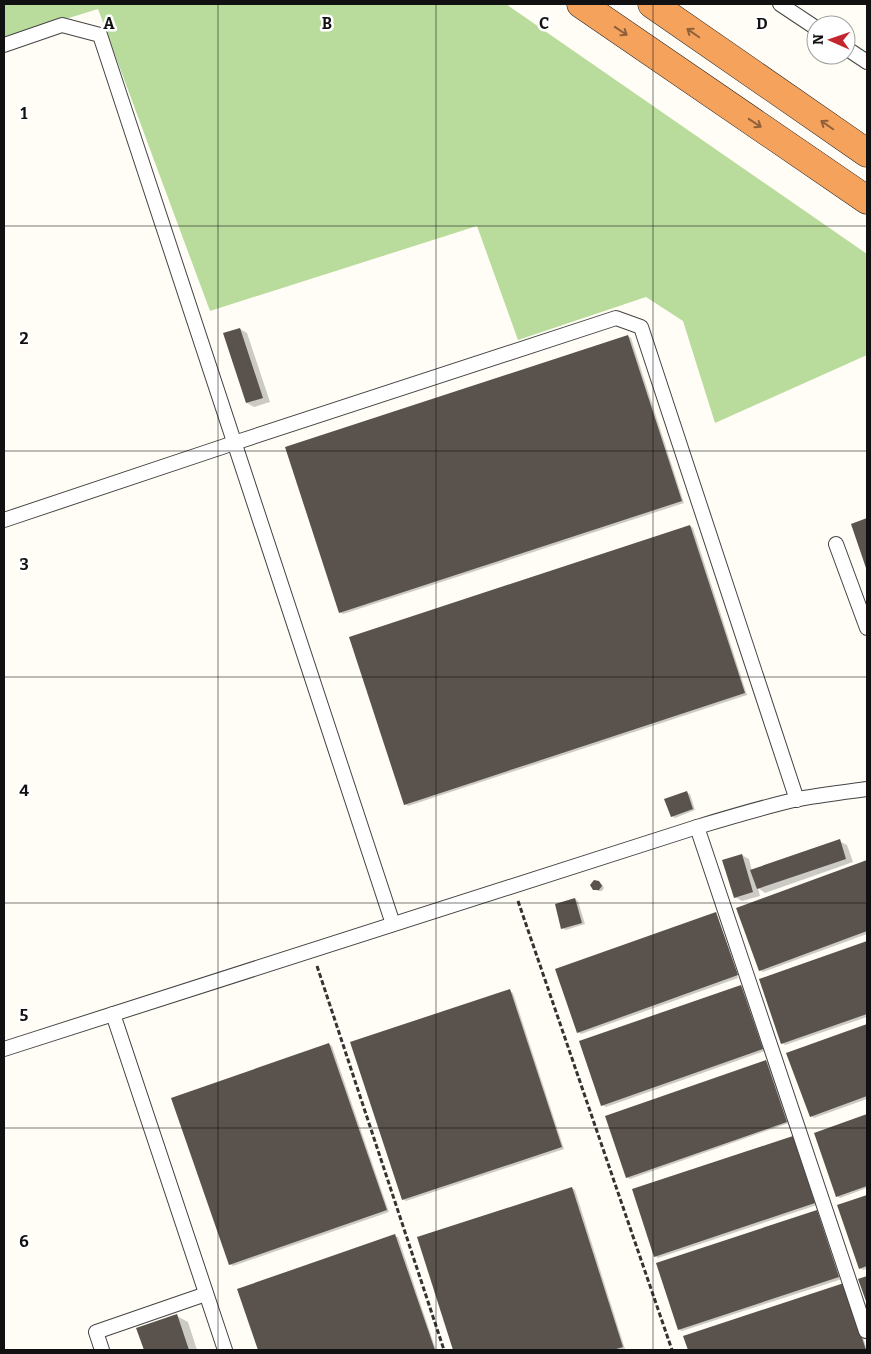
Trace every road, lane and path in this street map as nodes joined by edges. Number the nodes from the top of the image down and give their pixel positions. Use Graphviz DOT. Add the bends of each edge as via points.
graph roads {
  1 [pos="581,4"];
  2 [pos="652,4"];
  3 [pos="780,4"];
  4 [pos="806,21"];
  5 [pos="4,45"];
  6 [pos="856,55"];
  7 [pos="867,62"];
  8 [pos="867,152"];
  9 [pos="867,200"];
  10 [pos="234,443"];
  11 [pos="4,520"];
  12 [pos="836,544"];
  13 [pos="866,619"];
  14 [pos="867,789"];
  15 [pos="797,800"];
  16 [pos="696,827"];
  17 [pos="513,886"];
  18 [pos="393,924"];
  19 [pos="311,950"];
  20 [pos="113,1014"];
  21 [pos="4,1049"];
  22 [pos="206,1294"];
  23 [pos="866,1331"];
  24 [pos="102,1350"];
  25 [pos="225,1350"];
  26 [pos="444,1350"];
  27 [pos="672,1350"];
  1 -- 9 [label="highway, one-way"];
  8 -- 2 [label="highway, one-way"];
  3 -- 4 [label="lane"];
  5 -- 10 [label="lane" via="62,25 100,35"];
  6 -- 7 [label="lane"];
  10 -- 11 [label="lane"];
  10 -- 15 [label="lane" via="616,318 642,327"];
  10 -- 18 [label="lane"];
  12 -- 13 [label="lane"];
  14 -- 15 [label="lane"];
  15 -- 16 [label="lane"];
  16 -- 17 [label="lane"];
  16 -- 23 [label="lane"];
  17 -- 18 [label="lane"];
  17 -- 27 [label="path"];
  18 -- 19 [label="lane"];
  19 -- 20 [label="lane"];
  19 -- 26 [label="path"];
  20 -- 21 [label="lane"];
  20 -- 22 [label="lane"];
  22 -- 24 [label="lane" via="96,1332"];
  22 -- 25 [label="lane"];
}
